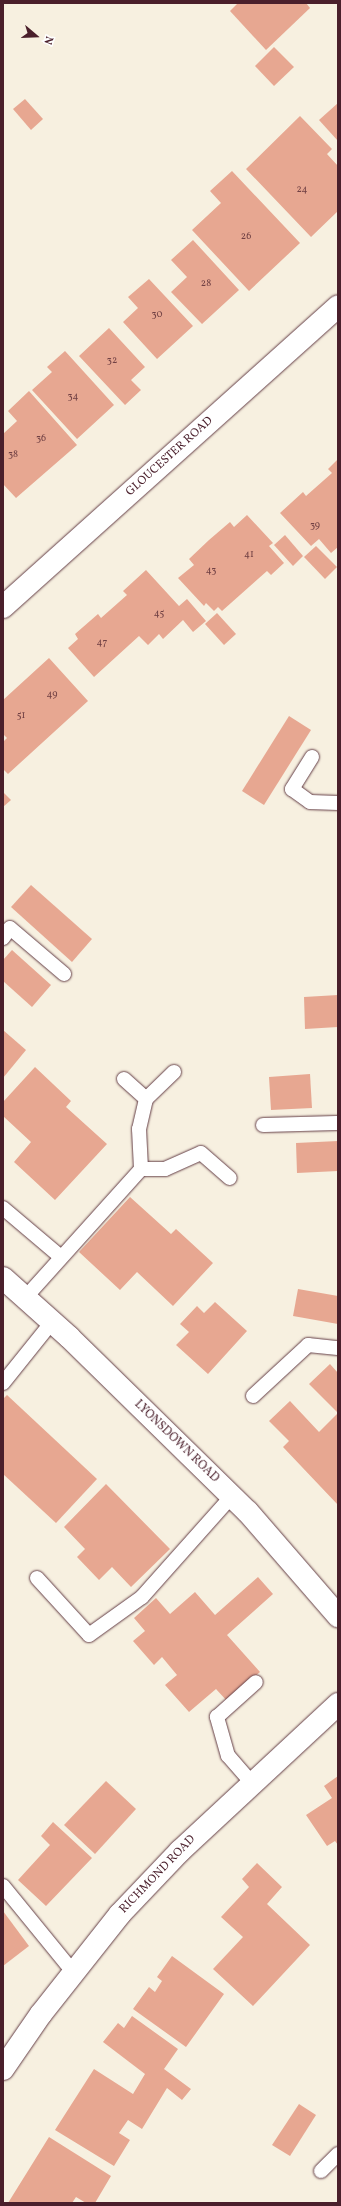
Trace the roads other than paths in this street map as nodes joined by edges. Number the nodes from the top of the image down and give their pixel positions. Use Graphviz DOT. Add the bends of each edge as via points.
graph roads {
  1 [pos="338,306"];
  2 [pos="3,607"];
  3 [pos="312,757"];
  4 [pos="338,803"];
  5 [pos="3,938"];
  6 [pos="64,974"];
  7 [pos="174,1072"];
  8 [pos="124,1079"];
  9 [pos="146,1099"];
  10 [pos="338,1123"];
  11 [pos="263,1125"];
  12 [pos="141,1169"];
  13 [pos="230,1178"];
  14 [pos="3,1208"];
  15 [pos="61,1257"];
  16 [pos="3,1278"];
  17 [pos="25,1298"];
  18 [pos="52,1322"];
  19 [pos="338,1348"];
  20 [pos="3,1382"];
  21 [pos="253,1396"];
  22 [pos="232,1496"];
  23 [pos="37,1578"];
  24 [pos="338,1616"];
  25 [pos="256,1682"];
  26 [pos="338,1704"];
  27 [pos="251,1782"];
  28 [pos="3,1886"];
  29 [pos="74,1973"];
  30 [pos="3,2069"];
  31 [pos="338,2154"];
  32 [pos="321,2171"];
  1 -- 2 [label="street, GLOUCESTER ROAD"];
  3 -- 4 [label="lane" via="292,789 310,802"];
  5 -- 6 [label="lane" via="10,928"];
  7 -- 9 [label="lane"];
  8 -- 9 [label="lane"];
  9 -- 12 [label="lane" via="139,1129"];
  10 -- 11 [label="lane"];
  12 -- 13 [label="lane" via="164,1169 201,1153"];
  12 -- 15 [label="lane"];
  14 -- 15 [label="lane"];
  15 -- 17 [label="lane"];
  16 -- 17 [label="street, LYONSDOWN ROAD"];
  17 -- 18 [label="street, LYONSDOWN ROAD"];
  18 -- 20 [label="lane"];
  18 -- 22 [label="street, LYONSDOWN ROAD"];
  19 -- 21 [label="lane" via="308,1345"];
  22 -- 23 [label="lane" via="142,1597 89,1635"];
  22 -- 24 [label="street, LYONSDOWN ROAD"];
  25 -- 27 [label="lane" via="217,1717 228,1756"];
  26 -- 27 [label="street, RICHMOND ROAD"];
  27 -- 29 [label="street, RICHMOND ROAD" via="120,1914"];
  28 -- 29 [label="lane"];
  29 -- 30 [label="street, RICHMOND ROAD"];
  31 -- 32 [label="lane"];
}
